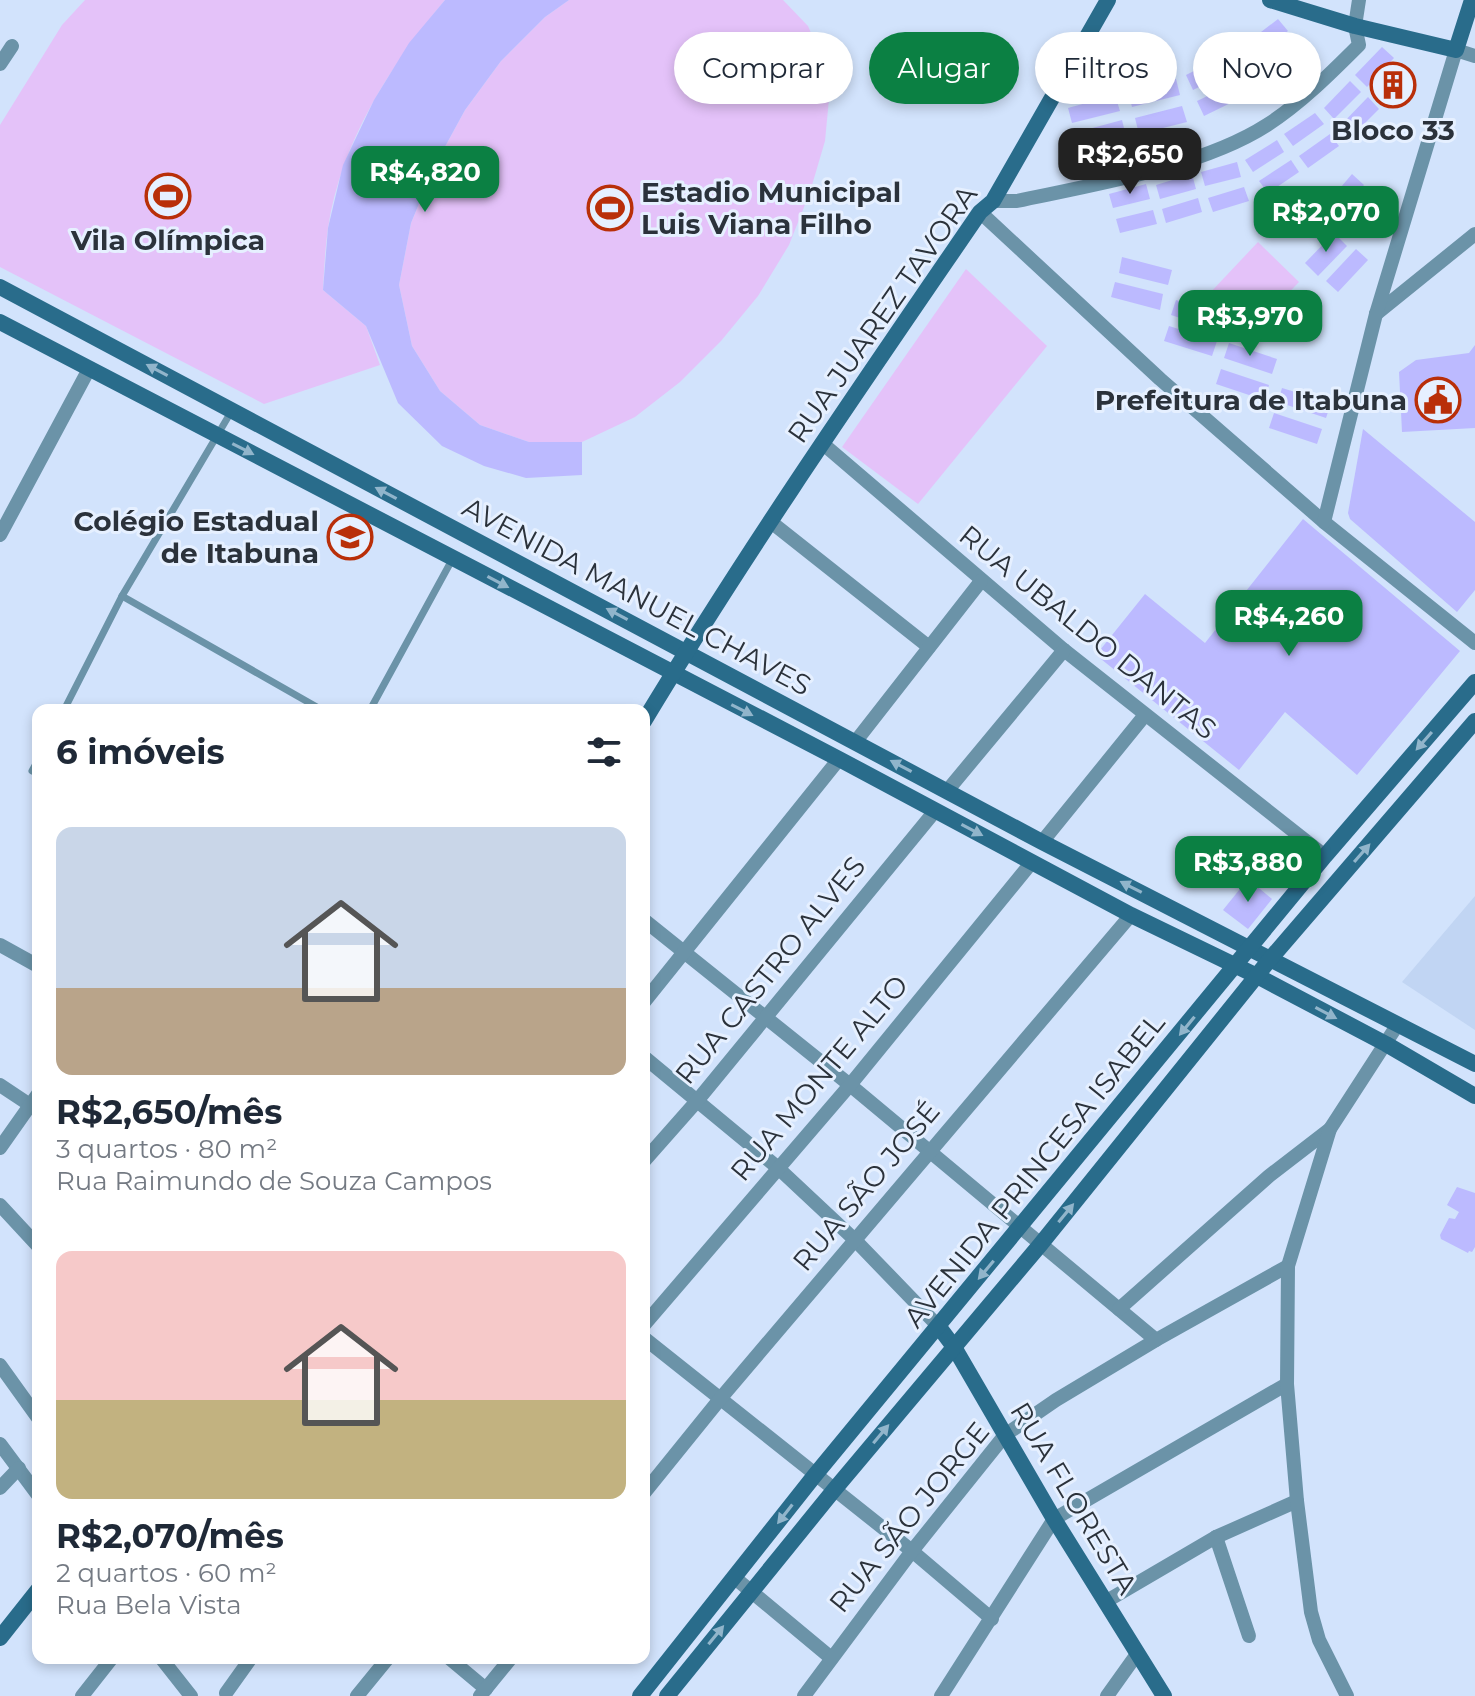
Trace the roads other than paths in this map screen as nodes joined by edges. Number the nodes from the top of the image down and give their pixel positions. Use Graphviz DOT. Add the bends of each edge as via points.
graph roads {
  1 [pos="1108,0"];
  2 [pos="1270,0"];
  3 [pos="1359,0"];
  4 [pos="1472,0"];
  5 [pos="1355,26"];
  6 [pos="12,46"];
  7 [pos="1456,50"];
  8 [pos="1475,56"];
  9 [pos="0,64"];
  10 [pos="986,207"];
  11 [pos="1475,234"];
  12 [pos="0,287"];
  13 [pos="1376,314"];
  14 [pos="0,322"];
  15 [pos="89,369"];
  16 [pos="232,410"];
  17 [pos="218,435"];
  18 [pos="822,443"];
  19 [pos="771,522"];
  20 [pos="1324,522"];
  21 [pos="0,535"];
  22 [pos="453,558"];
  23 [pos="981,581"];
  24 [pos="122,596"];
  25 [pos="1475,643"];
  26 [pos="929,647"];
  27 [pos="686,650"];
  28 [pos="1064,650"];
  29 [pos="672,674"];
  30 [pos="1475,682"];
  31 [pos="67,704"];
  32 [pos="311,704"];
  33 [pos="373,704"];
  34 [pos="650,711"];
  35 [pos="1145,715"];
  36 [pos="1475,721"];
  37 [pos="856,741"];
  38 [pos="839,759"];
  39 [pos="947,791"];
  40 [pos="935,811"];
  41 [pos="1042,842"];
  42 [pos="1325,856"];
  43 [pos="1032,862"];
  44 [pos="1131,915"];
  45 [pos="650,925"];
  46 [pos="0,945"];
  47 [pos="1250,948"];
  48 [pos="683,952"];
  49 [pos="1271,958"];
  50 [pos="32,963"];
  51 [pos="1236,965"];
  52 [pos="1257,976"];
  53 [pos="650,994"];
  54 [pos="765,1019"];
  55 [pos="1398,1024"];
  56 [pos="1386,1044"];
  57 [pos="650,1062"];
  58 [pos="1475,1064"];
  59 [pos="0,1085"];
  60 [pos="850,1085"];
  61 [pos="1475,1096"];
  62 [pos="32,1099"];
  63 [pos="697,1101"];
  64 [pos="32,1103"];
  65 [pos="1330,1129"];
  66 [pos="0,1148"];
  67 [pos="930,1151"];
  68 [pos="650,1154"];
  69 [pos="777,1167"];
  70 [pos="0,1205"];
  71 [pos="1021,1229"];
  72 [pos="32,1240"];
  73 [pos="855,1240"];
  74 [pos="1040,1245"];
  75 [pos="1288,1266"];
  76 [pos="1119,1309"];
  77 [pos="650,1318"];
  78 [pos="939,1327"];
  79 [pos="1156,1340"];
  80 [pos="650,1343"];
  81 [pos="954,1347"];
  82 [pos="0,1365"];
  83 [pos="1287,1384"];
  84 [pos="720,1399"];
  85 [pos="32,1410"];
  86 [pos="1005,1435"];
  87 [pos="0,1444"];
  88 [pos="19,1468"];
  89 [pos="815,1475"];
  90 [pos="32,1486"];
  91 [pos="650,1486"];
  92 [pos="0,1488"];
  93 [pos="834,1490"];
  94 [pos="1297,1501"];
  95 [pos="1054,1519"];
  96 [pos="1216,1537"];
  97 [pos="912,1551"];
  98 [pos="735,1578"];
  99 [pos="752,1591"];
  100 [pos="32,1597"];
  101 [pos="1105,1602"];
  102 [pos="992,1619"];
  103 [pos="2,1633"];
  104 [pos="1249,1636"];
  105 [pos="1137,1654"];
  106 [pos="830,1657"];
  107 [pos="107,1664"];
  108 [pos="166,1664"];
  109 [pos="247,1664"];
  110 [pos="383,1664"];
  111 [pos="455,1664"];
  112 [pos="506,1664"];
  113 [pos="483,1692"];
  114 [pos="226,1693"];
  115 [pos="82,1696"];
  116 [pos="191,1696"];
  117 [pos="357,1696"];
  118 [pos="640,1696"];
  119 [pos="667,1696"];
  120 [pos="804,1696"];
  121 [pos="941,1696"];
  122 [pos="1107,1696"];
  123 [pos="1164,1696"];
  124 [pos="1347,1696"];
  1 -- 10 [label="main road, RUA JUAREZ TAVORA"];
  2 -- 5 [label="main road"];
  3 -- 5 [label="street"];
  4 -- 7 [label="main road"];
  5 -- 7 [label="main road"];
  5 -- 10 [label="street" via="1359,45 1291,107 1242,139 1181,162"];
  6 -- 9 [label="street"];
  7 -- 8 [label="street"];
  7 -- 13 [label="street"];
  10 -- 18 [label="main road, RUA JUAREZ TAVORA"];
  10 -- 20 [label="street" via="1160,379"];
  11 -- 13 [label="street"];
  16 -- 12 [label="main road, AVENIDA MANUEL CHAVES, one-way"];
  13 -- 20 [label="street"];
  14 -- 15 [label="main road, AVENIDA MANUEL CHAVES"];
  15 -- 17 [label="main road, AVENIDA MANUEL CHAVES"];
  15 -- 21 [label="street"];
  16 -- 17 [label="lane"];
  27 -- 16 [label="main road, AVENIDA MANUEL CHAVES, one-way"];
  17 -- 22 [label="main road, AVENIDA MANUEL CHAVES, one-way"];
  17 -- 24 [label="lane"];
  18 -- 19 [label="main road, RUA JUAREZ TAVORA"];
  18 -- 23 [label="street, RUA UBALDO DANTAS"];
  19 -- 26 [label="street"];
  19 -- 27 [label="main road, RUA JUAREZ TAVORA"];
  20 -- 25 [label="street"];
  22 -- 29 [label="main road, AVENIDA MANUEL CHAVES, one-way"];
  22 -- 33 [label="lane"];
  23 -- 26 [label="street"];
  23 -- 28 [label="street, RUA UBALDO DANTAS"];
  24 -- 31 [label="lane"];
  24 -- 32 [label="lane"];
  26 -- 37 [label="street"];
  27 -- 29 [label="main road, RUA JUAREZ TAVORA"];
  27 -- 37 [label="main road, AVENIDA MANUEL CHAVES"];
  28 -- 35 [label="street, RUA UBALDO DANTAS"];
  28 -- 39 [label="street"];
  29 -- 34 [label="main road"];
  29 -- 38 [label="main road, AVENIDA MANUEL CHAVES, one-way"];
  30 -- 42 [label="main road, AVENIDA PRINCESA ISABEL, one-way"];
  35 -- 41 [label="street"];
  35 -- 42 [label="street, RUA UBALDO DANTAS"];
  49 -- 36 [label="main road, AVENIDA PRINCESA ISABEL, one-way"];
  39 -- 37 [label="main road, AVENIDA MANUEL CHAVES, one-way"];
  38 -- 40 [label="main road, AVENIDA MANUEL CHAVES"];
  38 -- 48 [label="street"];
  39 -- 41 [label="main road, AVENIDA MANUEL CHAVES"];
  40 -- 43 [label="main road, AVENIDA MANUEL CHAVES, one-way"];
  40 -- 54 [label="street, RUA CASTRO ALVES"];
  47 -- 41 [label="main road, AVENIDA MANUEL CHAVES, one-way"];
  42 -- 47 [label="main road, AVENIDA PRINCESA ISABEL"];
  43 -- 44 [label="main road, AVENIDA MANUEL CHAVES"];
  43 -- 60 [label="street, RUA MONTE ALTO"];
  44 -- 51 [label="main road, AVENIDA MANUEL CHAVES"];
  44 -- 67 [label="street, RUA SÃO JOSÉ"];
  45 -- 48 [label="street"];
  46 -- 50 [label="street"];
  47 -- 49 [label="main road, AVENIDA MANUEL CHAVES"];
  47 -- 51 [label="main road, AVENIDA PRINCESA ISABEL"];
  48 -- 53 [label="street"];
  48 -- 54 [label="street"];
  49 -- 52 [label="main road, AVENIDA PRINCESA ISABEL"];
  49 -- 55 [label="main road, AVENIDA MANUEL CHAVES"];
  51 -- 52 [label="main road, AVENIDA MANUEL CHAVES"];
  51 -- 71 [label="main road, AVENIDA PRINCESA ISABEL, one-way"];
  52 -- 56 [label="main road, AVENIDA MANUEL CHAVES, one-way"];
  74 -- 52 [label="main road, AVENIDA PRINCESA ISABEL, one-way"];
  54 -- 60 [label="street"];
  54 -- 63 [label="street, RUA CASTRO ALVES"];
  55 -- 56 [label="street"];
  55 -- 58 [label="main road, AVENIDA MANUEL CHAVES"];
  56 -- 61 [label="main road, AVENIDA MANUEL CHAVES"];
  56 -- 65 [label="street"];
  57 -- 63 [label="street"];
  59 -- 62 [label="street"];
  60 -- 67 [label="street"];
  60 -- 69 [label="street, RUA MONTE ALTO"];
  63 -- 68 [label="street, RUA CASTRO ALVES"];
  63 -- 69 [label="street"];
  64 -- 66 [label="street"];
  65 -- 75 [label="street"];
  65 -- 76 [label="street"];
  67 -- 71 [label="street"];
  67 -- 73 [label="street, RUA SÃO JOSÉ"];
  69 -- 73 [label="street"];
  69 -- 77 [label="street, RUA MONTE ALTO"];
  70 -- 72 [label="street"];
  71 -- 74 [label="street"];
  71 -- 78 [label="main road, AVENIDA PRINCESA ISABEL, one-way"];
  73 -- 78 [label="street"];
  73 -- 84 [label="street, RUA SÃO JOSÉ"];
  74 -- 76 [label="street"];
  74 -- 81 [label="main road, AVENIDA PRINCESA ISABEL"];
  75 -- 79 [label="street, RUA SÃO JORGE"];
  75 -- 83 [label="street"];
  76 -- 79 [label="street"];
  78 -- 81 [label="main road, RUA FLORESTA"];
  78 -- 89 [label="main road, AVENIDA PRINCESA ISABEL"];
  79 -- 86 [label="street, RUA SÃO JORGE"];
  80 -- 84 [label="street"];
  81 -- 86 [label="main road, RUA FLORESTA"];
  93 -- 81 [label="main road, AVENIDA PRINCESA ISABEL, one-way"];
  82 -- 85 [label="street"];
  83 -- 94 [label="street"];
  83 -- 95 [label="street"];
  84 -- 89 [label="street"];
  84 -- 91 [label="street, RUA SÃO JOSÉ"];
  86 -- 95 [label="main road, RUA FLORESTA"];
  86 -- 97 [label="street, RUA SÃO JORGE"];
  87 -- 88 [label="street"];
  88 -- 90 [label="street"];
  88 -- 92 [label="street"];
  89 -- 93 [label="street"];
  89 -- 98 [label="main road, AVENIDA PRINCESA ISABEL, one-way"];
  93 -- 97 [label="street"];
  93 -- 99 [label="main road, AVENIDA PRINCESA ISABEL"];
  94 -- 96 [label="street"];
  94 -- 124 [label="street" via="1311,1612"];
  95 -- 101 [label="main road, RUA FLORESTA"];
  95 -- 102 [label="street"];
  96 -- 101 [label="street"];
  96 -- 104 [label="street"];
  97 -- 102 [label="street"];
  97 -- 106 [label="street, RUA SÃO JORGE"];
  98 -- 99 [label="street, RUA SÃO JORGE"];
  98 -- 118 [label="main road, AVENIDA PRINCESA ISABEL"];
  99 -- 106 [label="street, RUA SÃO JORGE"];
  119 -- 99 [label="main road, AVENIDA PRINCESA ISABEL, one-way"];
  100 -- 103 [label="main road"];
  101 -- 105 [label="main road, RUA FLORESTA"];
  102 -- 121 [label="street"];
  105 -- 122 [label="street"];
  105 -- 123 [label="main road, RUA FLORESTA"];
  106 -- 120 [label="street, RUA SÃO JORGE"];
  107 -- 115 [label="street"];
  108 -- 116 [label="street"];
  109 -- 114 [label="street"];
  110 -- 117 [label="street"];
  111 -- 113 [label="street"];
  112 -- 113 [label="street"];
}
